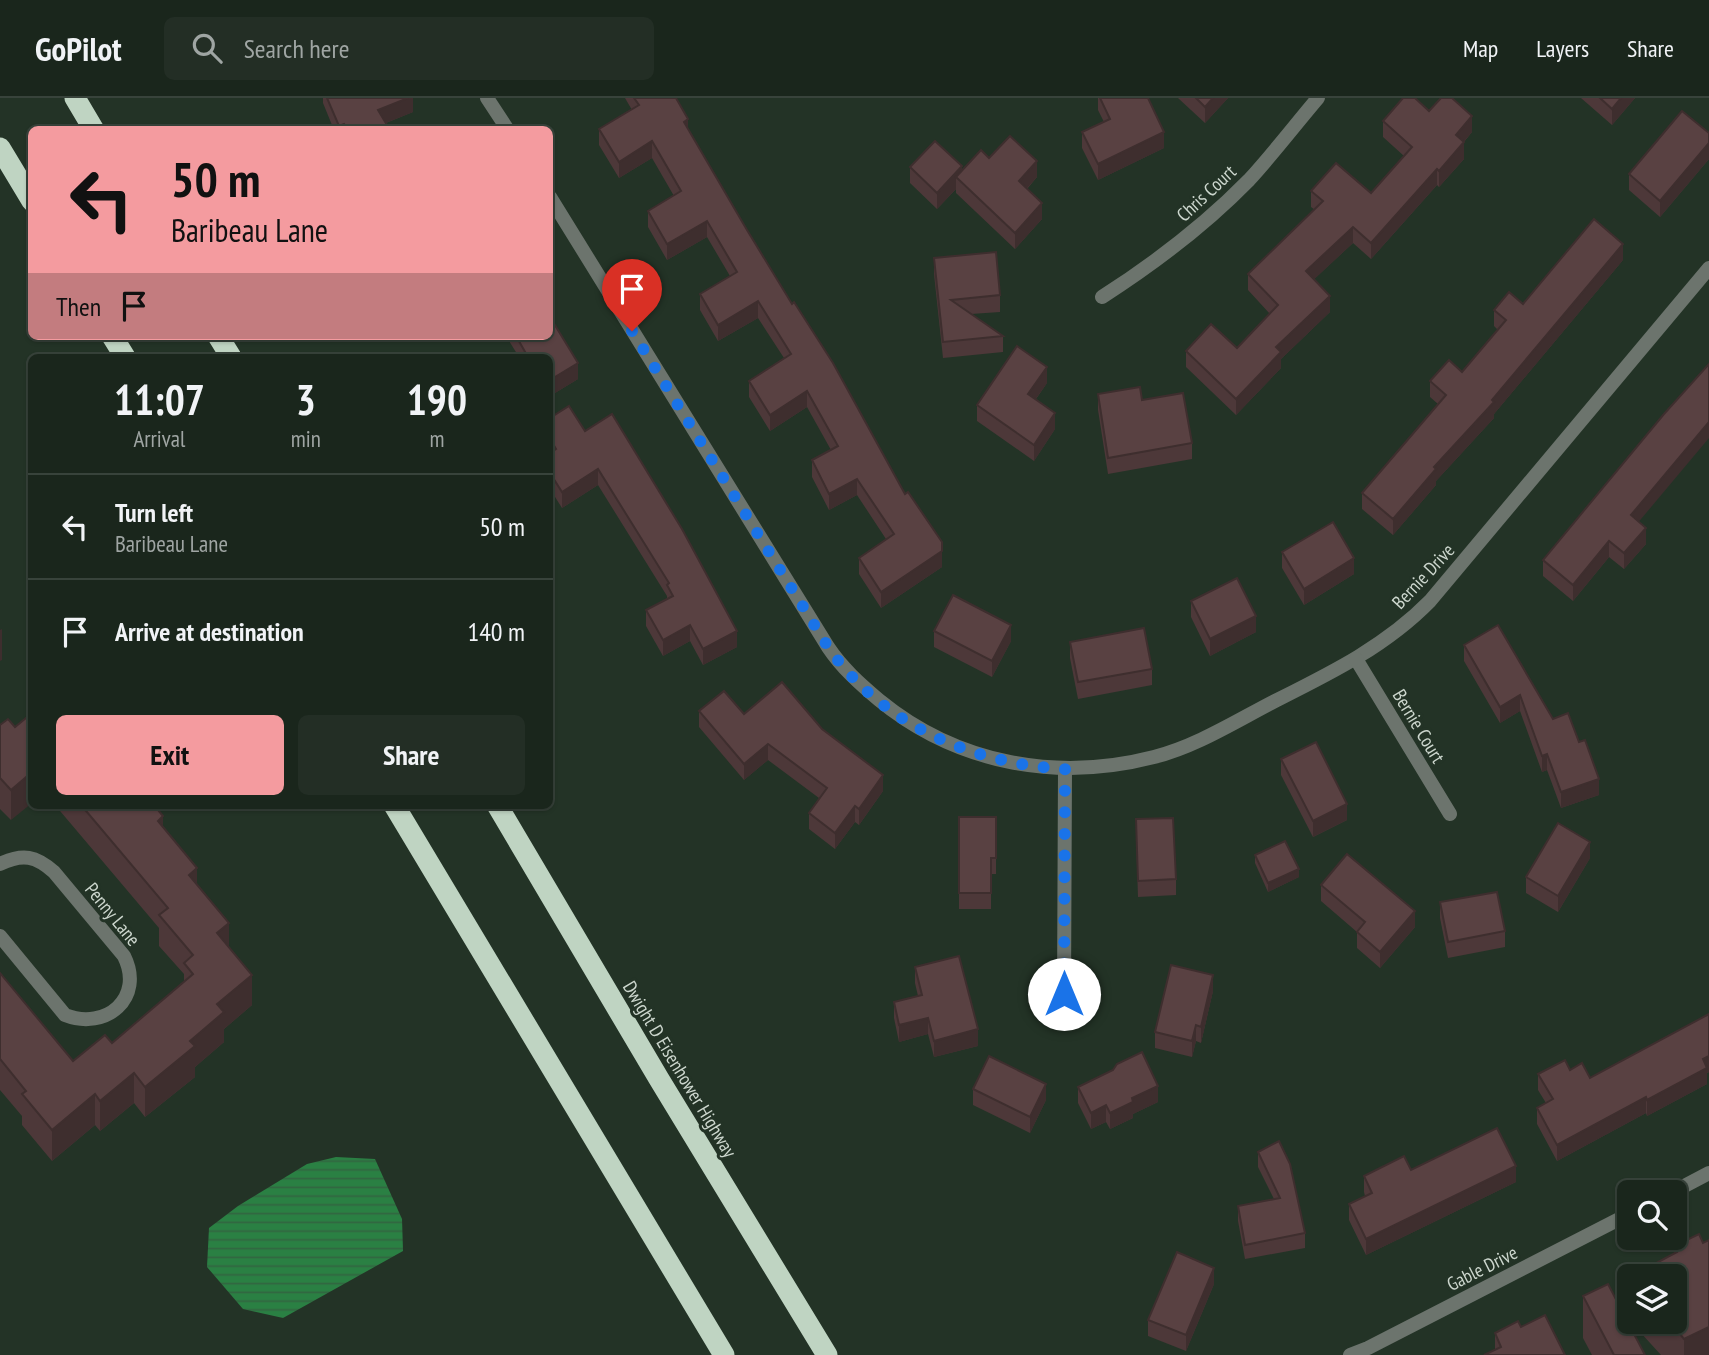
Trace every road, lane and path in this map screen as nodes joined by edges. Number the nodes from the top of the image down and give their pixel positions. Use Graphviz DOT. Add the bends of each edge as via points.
graph roads {
  1 [pos="75,98"];
  2 [pos="487,98"];
  3 [pos="1318,98"];
  4 [pos="92,126"];
  5 [pos="505,126"];
  6 [pos="0,148"];
  7 [pos="28,194"];
  8 [pos="553,202"];
  9 [pos="1709,268"];
  10 [pos="1102,297"];
  11 [pos="1356,659"];
  12 [pos="1065,769"];
  13 [pos="396,809"];
  14 [pos="499,809"];
  15 [pos="1450,814"];
  16 [pos="0,864"];
  17 [pos="0,936"];
  18 [pos="1064,994"];
  19 [pos="1709,1173"];
  20 [pos="1687,1185"];
  21 [pos="1617,1220"];
  22 [pos="724,1355"];
  23 [pos="827,1355"];
  24 [pos="1350,1355"];
  1 -- 4 [label="highway"];
  2 -- 5 [label="street"];
  3 -- 10 [label="street, Chris Court" via="1209,219"];
  6 -- 7 [label="highway"];
  8 -- 12 [label="street, Bernie Drive" via="845,670 892,711 949,745 1013,764"];
  9 -- 11 [label="street, Bernie Drive" via="1430,601"];
  11 -- 12 [label="street, Bernie Drive" via="1156,757"];
  11 -- 15 [label="street, Bernie Court"];
  12 -- 18 [label="street"];
  13 -- 22 [label="highway"];
  14 -- 23 [label="highway, Dwight D Eisenhower Highway"];
  16 -- 17 [label="street, Penny Lane" via="12,859 41,860 54,872 128,962 126,995 119,1008 100,1019 65,1015"];
  19 -- 20 [label="street"];
  21 -- 24 [label="street, Gable Drive"];
}
